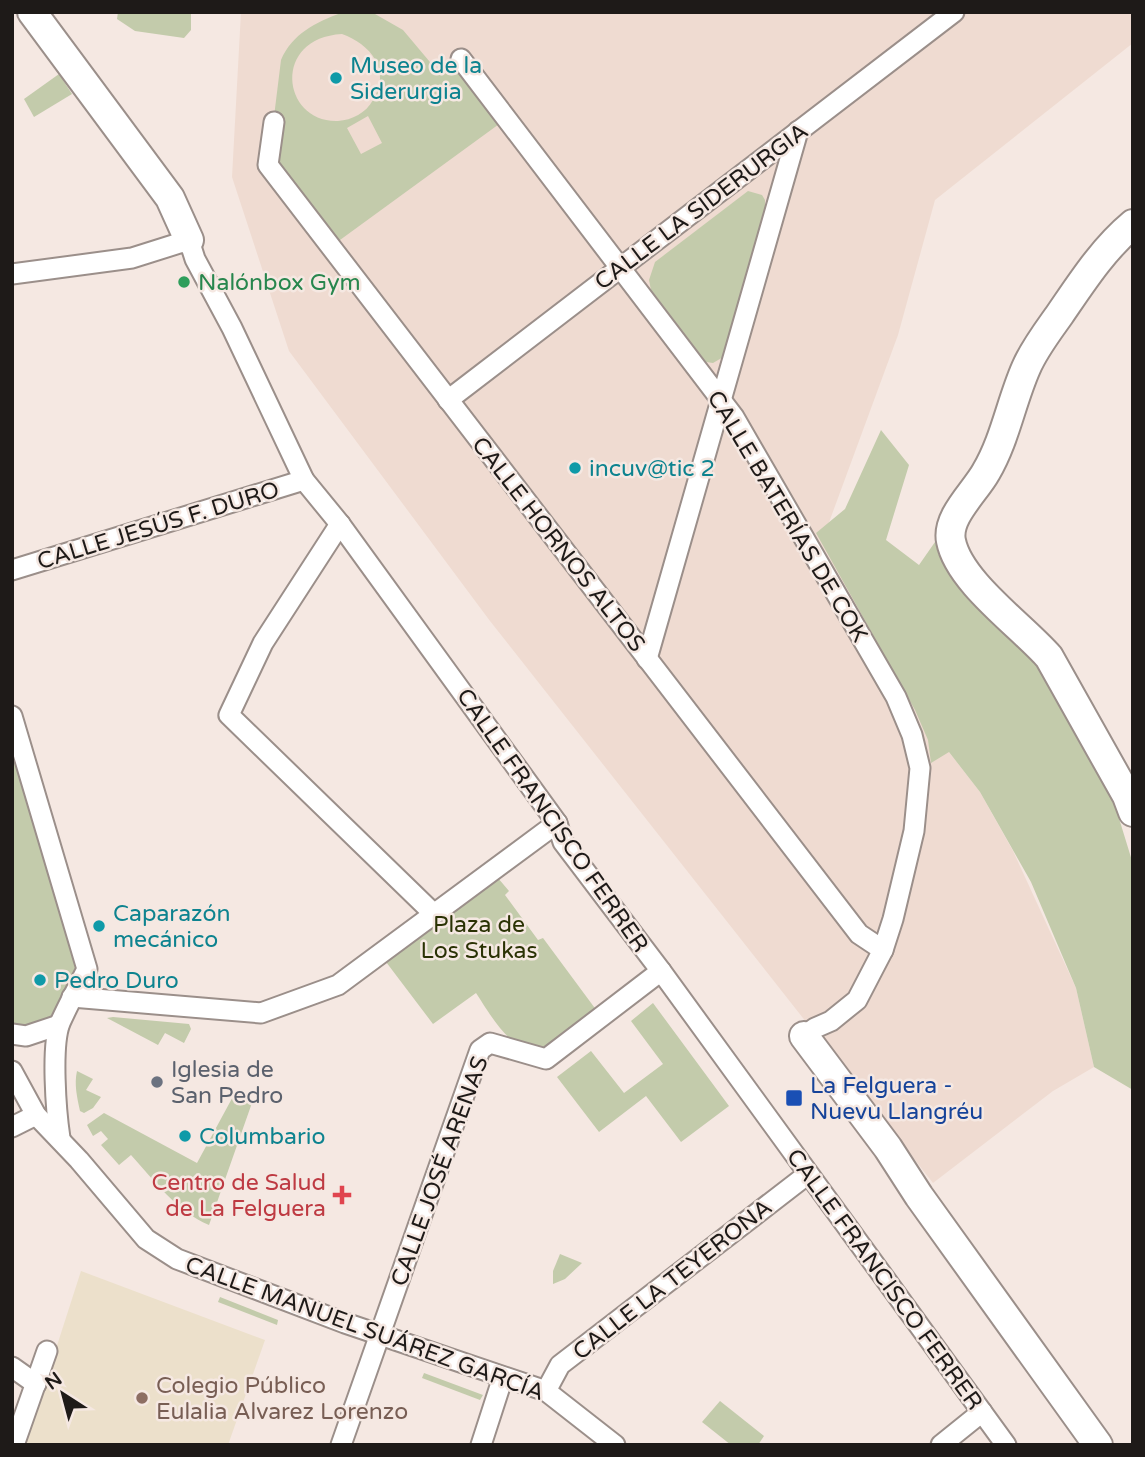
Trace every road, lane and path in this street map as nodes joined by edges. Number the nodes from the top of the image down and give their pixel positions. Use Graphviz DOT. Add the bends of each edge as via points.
graph roads {
  1 [pos="32,12"];
  2 [pos="954,12"];
  3 [pos="461,59"];
  4 [pos="274,122"];
  5 [pos="798,131"];
  6 [pos="1133,224"];
  7 [pos="189,240"];
  8 [pos="620,267"];
  9 [pos="12,274"];
  10 [pos="448,400"];
  11 [pos="722,400"];
  12 [pos="304,480"];
  13 [pos="340,524"];
  14 [pos="12,570"];
  15 [pos="647,660"];
  16 [pos="12,716"];
  17 [pos="1133,812"];
  18 [pos="557,823"];
  19 [pos="434,914"];
  20 [pos="883,950"];
  21 [pos="662,971"];
  22 [pos="72,997"];
  23 [pos="831,1021"];
  24 [pos="59,1025"];
  25 [pos="12,1034"];
  26 [pos="813,1046"];
  27 [pos="12,1071"];
  28 [pos="36,1115"];
  29 [pos="12,1128"];
  30 [pos="60,1138"];
  31 [pos="808,1174"];
  32 [pos="380,1336"];
  33 [pos="47,1351"];
  34 [pos="12,1367"];
  35 [pos="503,1377"];
  36 [pos="36,1384"];
  37 [pos="546,1391"];
  38 [pos="982,1412"];
  39 [pos="14,1445"];
  40 [pos="341,1445"];
  41 [pos="481,1445"];
  42 [pos="615,1445"];
  43 [pos="941,1445"];
  44 [pos="1006,1445"];
  45 [pos="1098,1445"];
  1 -- 7 [label="street" via="170,198"];
  2 -- 5 [label="street, CALLE LA SIDERURGIA"];
  3 -- 8 [label="street, CALLE BATERÍAS DE COK"];
  4 -- 10 [label="street, CALLE HORNOS ALTOS" via="268,165"];
  5 -- 8 [label="street, CALLE LA SIDERURGIA"];
  5 -- 11 [label="street"];
  6 -- 17 [label="street" via="1097,261 1037,347 997,450 950,533 951,545 971,579 1049,657"];
  7 -- 9 [label="street" via="132,258"];
  7 -- 12 [label="street, CALLE FRANCISCO FERRER"];
  8 -- 10 [label="street, CALLE LA SIDERURGIA"];
  8 -- 11 [label="street, CALLE BATERÍAS DE COK"];
  10 -- 15 [label="street, CALLE HORNOS ALTOS"];
  11 -- 15 [label="street"];
  11 -- 20 [label="street, CALLE BATERÍAS DE COK" via="896,696 912,735 920,768 914,831"];
  12 -- 13 [label="street, CALLE FRANCISCO FERRER"];
  12 -- 14 [label="street, CALLE JESÚS F. DURO"];
  13 -- 18 [label="street, CALLE FRANCISCO FERRER"];
  13 -- 19 [label="street" via="263,643 229,715"];
  15 -- 20 [label="street, CALLE HORNOS ALTOS" via="859,934"];
  16 -- 22 [label="street" via="87,969"];
  18 -- 19 [label="street"];
  18 -- 21 [label="street, CALLE FRANCISCO FERRER" via="563,842"];
  19 -- 22 [label="street" via="338,985 261,1013"];
  20 -- 23 [label="street, CALLE BATERÍAS DE COK" via="857,1000"];
  21 -- 31 [label="street, CALLE FRANCISCO FERRER"];
  21 -- 32 [label="street, CALLE JOSÉ ARENAS" via="546,1059 498,1044 480,1050"];
  22 -- 24 [label="street"];
  23 -- 26 [label="street" via="824,1038"];
  23 -- 26 [label="street, CALLE BATERÍAS DE COK" via="815,1028"];
  24 -- 25 [label="street" via="26,1036"];
  24 -- 30 [label="street" via="56,1114"];
  26 -- 45 [label="street"];
  27 -- 28 [label="street, CALLE MANUEL SUÁREZ GARCÍA"];
  28 -- 29 [label="street"];
  28 -- 30 [label="street, CALLE MANUEL SUÁREZ GARCÍA"];
  30 -- 32 [label="street, CALLE MANUEL SUÁREZ GARCÍA" via="146,1239 177,1259"];
  31 -- 37 [label="street, CALLE LA TEYERONA" via="560,1365"];
  31 -- 38 [label="street, CALLE FRANCISCO FERRER"];
  32 -- 35 [label="street, CALLE MANUEL SUÁREZ GARCÍA"];
  32 -- 40 [label="street"];
  33 -- 36 [label="street"];
  34 -- 36 [label="street"];
  35 -- 37 [label="street, CALLE MANUEL SUÁREZ GARCÍA"];
  35 -- 41 [label="street"];
  36 -- 39 [label="street"];
  37 -- 42 [label="street, CALLE MANUEL SUÁREZ GARCÍA"];
  38 -- 43 [label="street"];
  38 -- 44 [label="street, CALLE FRANCISCO FERRER"];
}
